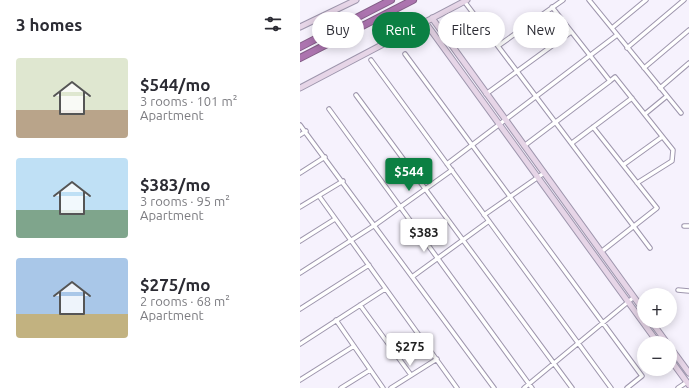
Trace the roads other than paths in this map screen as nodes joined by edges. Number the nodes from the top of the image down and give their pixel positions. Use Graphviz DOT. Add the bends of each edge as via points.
graph roads {
  1 [pos="356,0"];
  2 [pos="391,0"];
  3 [pos="413,0"];
  4 [pos="563,0"];
  5 [pos="589,0"];
  6 [pos="646,0"];
  7 [pos="684,0"];
  8 [pos="466,1"];
  9 [pos="552,8"];
  10 [pos="474,12"];
  11 [pos="432,18"];
  12 [pos="300,27"];
  13 [pos="612,28"];
  14 [pos="430,29"];
  15 [pos="689,30"];
  16 [pos="571,32"];
  17 [pos="617,35"];
  18 [pos="505,41"];
  19 [pos="300,47"];
  20 [pos="376,48"];
  21 [pos="500,48"];
  22 [pos="628,48"];
  23 [pos="405,54"];
  24 [pos="590,55"];
  25 [pos="300,58"];
  26 [pos="371,60"];
  27 [pos="689,63"];
  28 [pos="644,68"];
  29 [pos="518,71"];
  30 [pos="610,81"];
  31 [pos="300,88"];
  32 [pos="660,88"];
  33 [pos="486,94"];
  34 [pos="356,95"];
  35 [pos="537,96"];
  36 [pos="667,96"];
  37 [pos="632,98"];
  38 [pos="329,109"];
  39 [pos="681,113"];
  40 [pos="645,114"];
  41 [pos="506,121"];
  42 [pos="555,121"];
  43 [pos="300,125"];
  44 [pos="500,125"];
  45 [pos="593,127"];
  46 [pos="306,131"];
  47 [pos="300,135"];
  48 [pos="662,137"];
  49 [pos="572,143"];
  50 [pos="473,145"];
  51 [pos="524,146"];
  52 [pos="325,157"];
  53 [pos="447,164"];
  54 [pos="623,165"];
  55 [pos="452,170"];
  56 [pos="300,173"];
  57 [pos="544,173"];
  58 [pos="538,177"];
  59 [pos="343,182"];
  60 [pos="637,184"];
  61 [pos="426,190"];
  62 [pos="319,196"];
  63 [pos="510,196"];
  64 [pos="300,207"];
  65 [pos="400,207"];
  66 [pos="484,214"];
  67 [pos="335,219"];
  68 [pos="489,221"];
  69 [pos="375,225"];
  70 [pos="634,226"];
  71 [pos="684,226"];
  72 [pos="689,226"];
  73 [pos="350,240"];
  74 [pos="463,240"];
  75 [pos="300,241"];
  76 [pos="650,248"];
  77 [pos="601,252"];
  78 [pos="438,259"];
  79 [pos="369,265"];
  80 [pos="300,273"];
  81 [pos="412,276"];
  82 [pos="386,289"];
  83 [pos="678,290"];
  84 [pos="689,291"];
  85 [pos="634,297"];
  86 [pos="637,301"];
  87 [pos="628,302"];
  88 [pos="360,305"];
  89 [pos="300,309"];
  90 [pos="336,320"];
  91 [pos="603,322"];
  92 [pos="653,336"];
  93 [pos="578,343"];
  94 [pos="300,344"];
  95 [pos="354,346"];
  96 [pos="677,357"];
  97 [pos="437,359"];
  98 [pos="553,362"];
  99 [pos="677,369"];
  100 [pos="370,370"];
  101 [pos="689,373"];
  102 [pos="411,375"];
  103 [pos="300,380"];
  104 [pos="529,384"];
  105 [pos="688,384"];
  106 [pos="341,388"];
  107 [pos="383,388"];
  108 [pos="391,388"];
  109 [pos="458,388"];
  110 [pos="494,388"];
  111 [pos="524,388"];
  112 [pos="532,388"];
  113 [pos="572,388"];
  114 [pos="611,388"];
  115 [pos="627,388"];
  116 [pos="678,388"];
  1 -- 12 [label="street"];
  2 -- 19 [label="highway"];
  3 -- 25 [label="highway"];
  4 -- 9 [label="street"];
  5 -- 13 [label="street"];
  6 -- 13 [label="street"];
  7 -- 22 [label="street"];
  8 -- 10 [label="street"];
  8 -- 11 [label="street"];
  9 -- 16 [label="street"];
  9 -- 18 [label="street"];
  11 -- 33 [label="street"];
  13 -- 17 [label="street"];
  14 -- 44 [label="street"];
  15 -- 28 [label="street"];
  16 -- 24 [label="street"];
  16 -- 29 [label="street"];
  17 -- 22 [label="street"];
  17 -- 24 [label="street"];
  20 -- 31 [label="street"];
  21 -- 29 [label="street"];
  22 -- 28 [label="street"];
  23 -- 50 [label="street"];
  24 -- 30 [label="street"];
  24 -- 35 [label="street"];
  26 -- 53 [label="street"];
  27 -- 32 [label="street"];
  28 -- 32 [label="street"];
  29 -- 33 [label="street"];
  29 -- 35 [label="street"];
  30 -- 37 [label="street" via="615,77"];
  30 -- 42 [label="street"];
  32 -- 36 [label="street"];
  33 -- 41 [label="street"];
  34 -- 61 [label="street"];
  35 -- 41 [label="street"];
  35 -- 42 [label="street"];
  36 -- 39 [label="street"];
  36 -- 40 [label="street"];
  37 -- 40 [label="street"];
  37 -- 45 [label="street"];
  38 -- 65 [label="street"];
  40 -- 48 [label="street"];
  41 -- 44 [label="street"];
  41 -- 51 [label="street"];
  42 -- 49 [label="street"];
  42 -- 51 [label="street"];
  43 -- 46 [label="street"];
  44 -- 50 [label="street"];
  44 -- 58 [label="street"];
  45 -- 49 [label="street"];
  45 -- 54 [label="street"];
  46 -- 47 [label="street"];
  46 -- 52 [label="street"];
  48 -- 54 [label="street"];
  48 -- 60 [label="street" via="673,150 672,161"];
  49 -- 70 [label="street"];
  50 -- 53 [label="street"];
  50 -- 63 [label="street"];
  51 -- 57 [label="street"];
  52 -- 56 [label="street"];
  52 -- 59 [label="street"];
  53 -- 55 [label="street"];
  54 -- 60 [label="street"];
  55 -- 61 [label="street"];
  55 -- 66 [label="street"];
  57 -- 58 [label="street"];
  57 -- 77 [label="street"];
  58 -- 63 [label="street"];
  58 -- 87 [label="street"];
  59 -- 62 [label="street"];
  59 -- 69 [label="street"];
  60 -- 70 [label="street" via="657,208"];
  61 -- 65 [label="street"];
  61 -- 74 [label="street"];
  62 -- 64 [label="street"];
  62 -- 67 [label="street"];
  63 -- 66 [label="street"];
  63 -- 91 [label="street"];
  65 -- 69 [label="street"];
  65 -- 78 [label="street"];
  66 -- 68 [label="street"];
  67 -- 73 [label="street"];
  67 -- 75 [label="street"];
  68 -- 74 [label="street"];
  68 -- 93 [label="street"];
  69 -- 73 [label="street"];
  69 -- 81 [label="street"];
  70 -- 76 [label="street"];
  70 -- 77 [label="street"];
  71 -- 72 [label="street"];
  73 -- 79 [label="street"];
  73 -- 80 [label="street"];
  74 -- 78 [label="street"];
  74 -- 98 [label="street"];
  77 -- 85 [label="street"];
  78 -- 81 [label="street"];
  78 -- 104 [label="street"];
  79 -- 82 [label="street"];
  79 -- 89 [label="street"];
  81 -- 110 [label="street"];
  82 -- 88 [label="street"];
  82 -- 97 [label="street"];
  83 -- 84 [label="street"];
  85 -- 86 [label="street"];
  85 -- 87 [label="street"];
  87 -- 91 [label="street"];
  87 -- 92 [label="street"];
  88 -- 90 [label="street"];
  88 -- 102 [label="street"];
  90 -- 94 [label="street"];
  90 -- 95 [label="street"];
  91 -- 93 [label="street"];
  91 -- 115 [label="street" via="642,376"];
  93 -- 98 [label="street"];
  93 -- 114 [label="street"];
  95 -- 100 [label="street"];
  95 -- 103 [label="street"];
  96 -- 101 [label="street"];
  97 -- 102 [label="street"];
  97 -- 109 [label="street"];
  98 -- 104 [label="street"];
  98 -- 113 [label="street"];
  99 -- 105 [label="street"];
  100 -- 106 [label="street"];
  100 -- 107 [label="street"];
  102 -- 108 [label="street"];
  104 -- 111 [label="street"];
  104 -- 112 [label="street"];
  105 -- 116 [label="street"];
}
